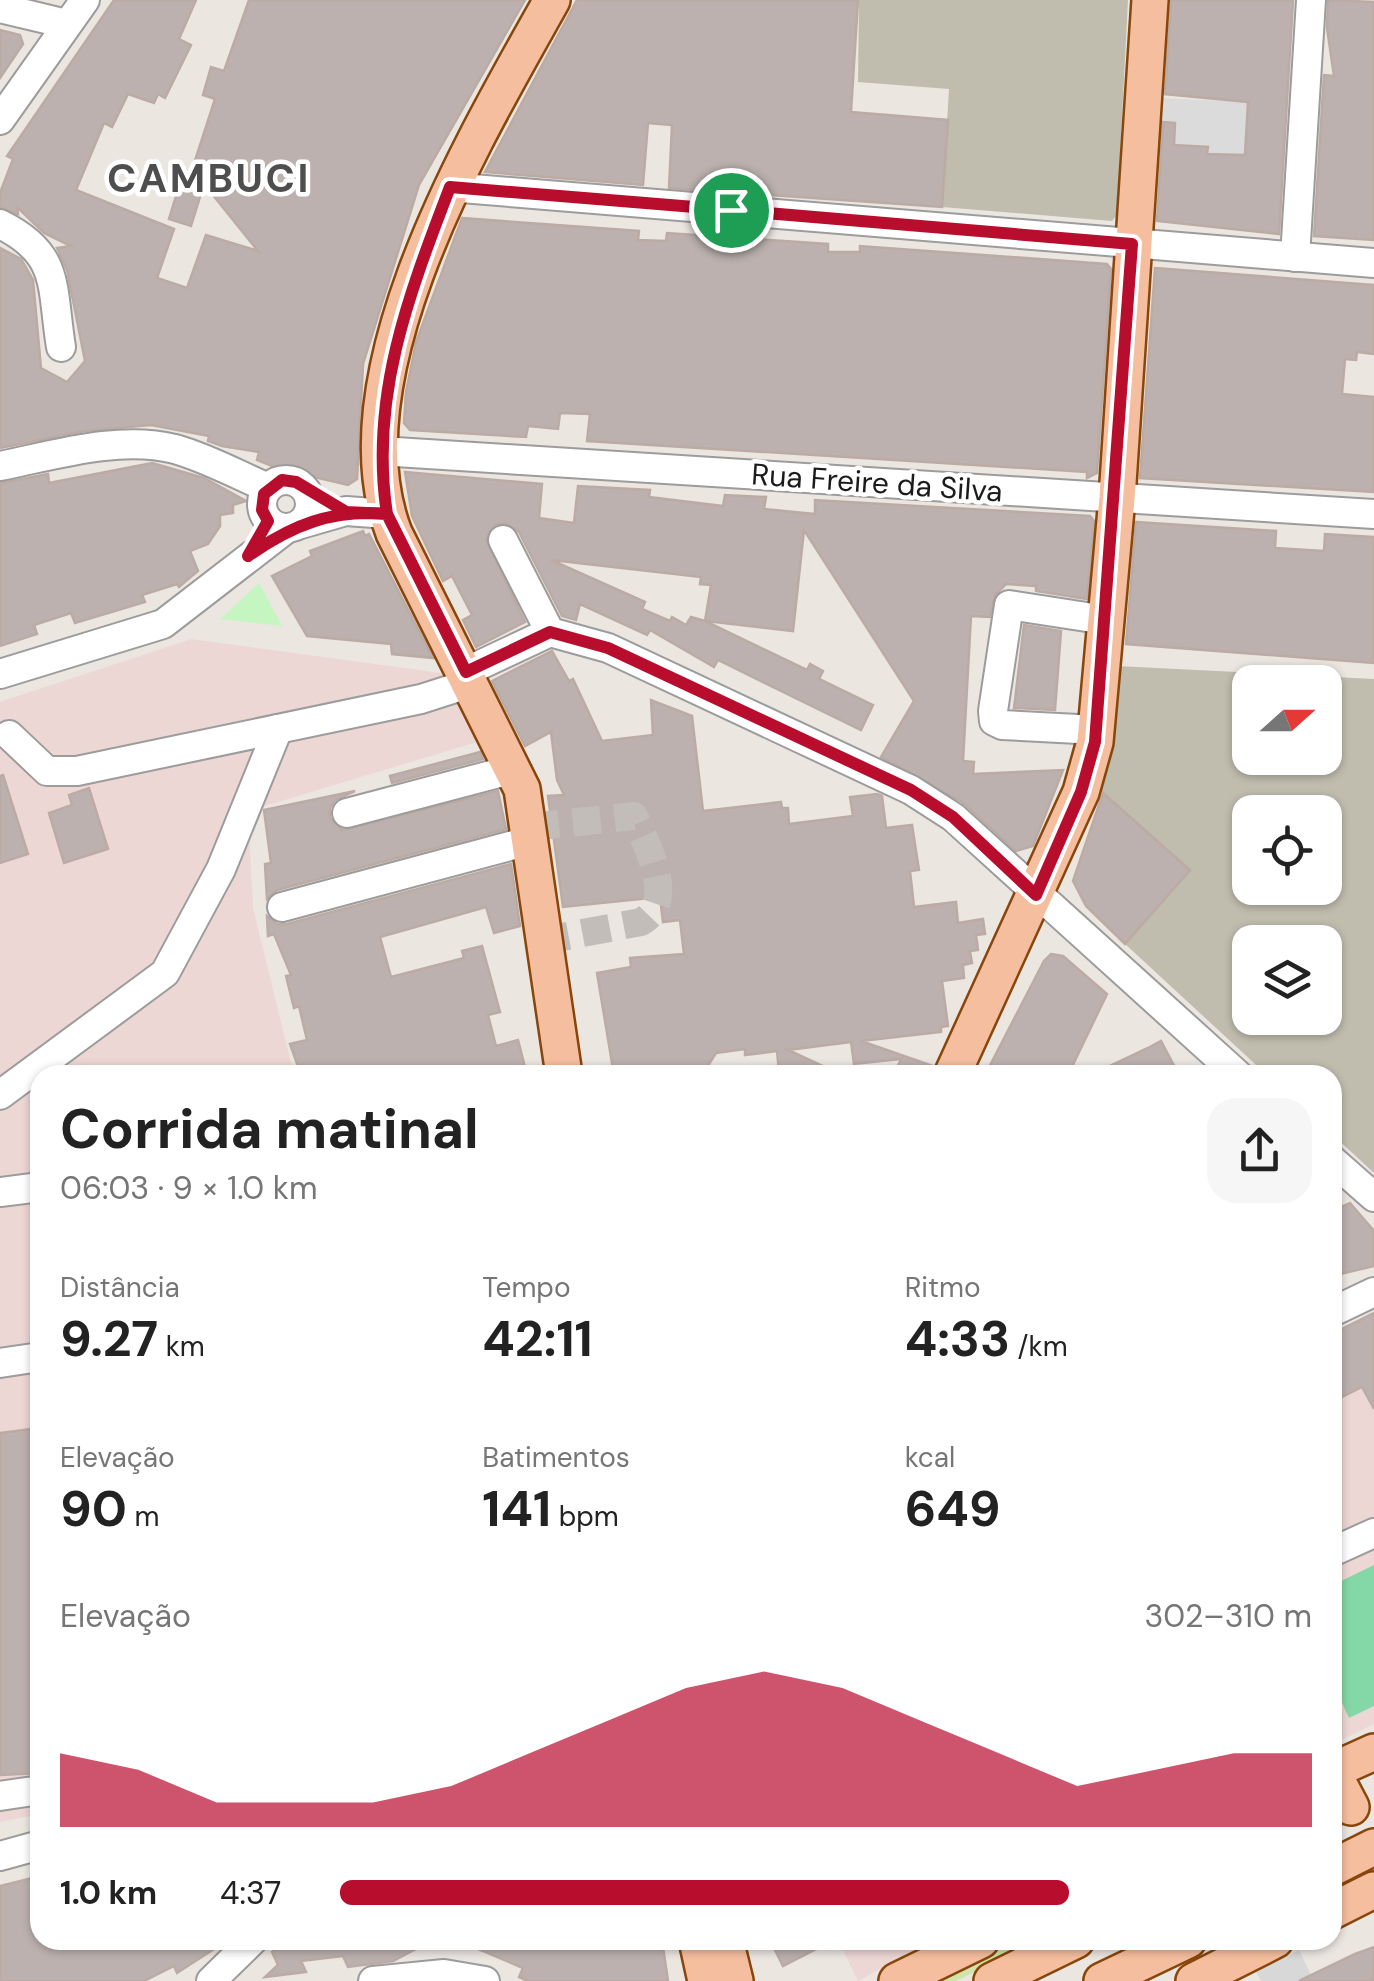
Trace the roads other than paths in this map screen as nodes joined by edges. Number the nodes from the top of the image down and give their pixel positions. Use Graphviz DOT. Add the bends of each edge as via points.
graph roads {
  1 [pos="85,0"];
  2 [pos="552,0"];
  3 [pos="1150,0"];
  4 [pos="1311,0"];
  5 [pos="0,8"];
  6 [pos="68,24"];
  7 [pos="0,120"];
  8 [pos="450,187"];
  9 [pos="0,224"];
  10 [pos="1132,244"];
  11 [pos="1294,257"];
  12 [pos="1374,262"];
  13 [pos="60,347"];
  14 [pos="380,451"];
  15 [pos="0,466"];
  16 [pos="268,488"];
  17 [pos="308,493"];
  18 [pos="1116,498"];
  19 [pos="346,512"];
  20 [pos="387,514"];
  21 [pos="1374,514"];
  22 [pos="285,525"];
  23 [pos="503,540"];
  24 [pos="1106,620"];
  25 [pos="550,632"];
  26 [pos="0,674"];
  27 [pos="468,678"];
  28 [pos="278,729"];
  29 [pos="1096,730"];
  30 [pos="9,735"];
  31 [pos="514,769"];
  32 [pos="348,814"];
  33 [pos="532,840"];
  34 [pos="1036,895"];
  35 [pos="282,908"];
  36 [pos="39,1065"];
  37 [pos="563,1065"];
  38 [pos="957,1065"];
  39 [pos="1227,1065"];
  40 [pos="30,1072"];
  41 [pos="0,1094"];
  42 [pos="1342,1169"];
  43 [pos="30,1188"];
  44 [pos="0,1192"];
  45 [pos="1374,1197"];
  46 [pos="1374,1292"];
  47 [pos="1342,1307"];
  48 [pos="30,1359"];
  49 [pos="0,1363"];
  50 [pos="1374,1533"];
  51 [pos="1342,1547"];
  52 [pos="1374,1752"];
  53 [pos="1342,1766"];
  54 [pos="1342,1785"];
  55 [pos="30,1792"];
  56 [pos="0,1796"];
  57 [pos="1358,1807"];
  58 [pos="1374,1847"];
  59 [pos="30,1848"];
  60 [pos="0,1856"];
  61 [pos="1342,1863"];
  62 [pos="1374,1890"];
  63 [pos="1342,1906"];
  64 [pos="243,1950"];
  65 [pos="695,1950"];
  66 [pos="698,1950"];
  67 [pos="727,1950"];
  68 [pos="961,1950"];
  69 [pos="1056,1950"];
  70 [pos="1167,1950"];
  71 [pos="1199,1950"];
  72 [pos="1255,1950"];
  73 [pos="211,1981"];
  74 [pos="374,1981"];
  75 [pos="485,1981"];
  76 [pos="693,1981"];
  77 [pos="706,1981"];
  78 [pos="735,1981"];
  79 [pos="896,1981"];
  80 [pos="992,1981"];
  81 [pos="1102,1981"];
  82 [pos="1179,1981"];
  83 [pos="1194,1981"];
  1 -- 6 [label="street"];
  2 -- 8 [label="main road"];
  3 -- 10 [label="main road"];
  4 -- 11 [label="street"];
  5 -- 6 [label="street"];
  6 -- 7 [label="street"];
  8 -- 10 [label="street"];
  8 -- 14 [label="main road" via="393,354"];
  9 -- 13 [label="street" via="30,239 46,262"];
  10 -- 11 [label="street"];
  10 -- 18 [label="main road"];
  11 -- 12 [label="street"];
  14 -- 18 [label="street, Rua Freire da Silva"];
  14 -- 20 [label="main road"];
  15 -- 16 [label="street" via="78,450 157,446"];
  16 -- 17 [label="street" via="289,480"];
  16 -- 22 [label="street" via="262,502"];
  17 -- 19 [label="street"];
  17 -- 22 [label="street" via="310,510"];
  18 -- 21 [label="street, Rua Freire da Silva"];
  18 -- 24 [label="main road"];
  19 -- 20 [label="street"];
  19 -- 22 [label="street"];
  20 -- 27 [label="main road"];
  22 -- 26 [label="street" via="164,624"];
  23 -- 25 [label="street"];
  24 -- 29 [label="main road"];
  24 -- 29 [label="street" via="1009,605 993,711 1002,725"];
  25 -- 27 [label="street"];
  25 -- 34 [label="street" via="608,648 911,790 953,817"];
  27 -- 28 [label="street" via="454,691"];
  27 -- 31 [label="main road"];
  28 -- 30 [label="street" via="47,772"];
  28 -- 36 [label="street" via="221,869 165,972"];
  29 -- 34 [label="main road" via="1081,792"];
  31 -- 32 [label="street"];
  31 -- 33 [label="main road"];
  33 -- 35 [label="street"];
  33 -- 37 [label="main road"];
  34 -- 38 [label="main road"];
  34 -- 39 [label="street"];
  40 -- 41 [label="street"];
  42 -- 45 [label="street"];
  43 -- 44 [label="street"];
  46 -- 47 [label="street"];
  48 -- 49 [label="street"];
  50 -- 51 [label="street"];
  52 -- 53 [label="main road"];
  54 -- 57 [label="main road"];
  55 -- 56 [label="street"];
  58 -- 61 [label="main road"];
  59 -- 60 [label="street"];
  62 -- 63 [label="main road"];
  64 -- 73 [label="street"];
  65 -- 76 [label="main road"];
  66 -- 77 [label="main road"];
  67 -- 78 [label="main road"];
  68 -- 79 [label="main road"];
  69 -- 80 [label="main road"];
  70 -- 81 [label="main road"];
  71 -- 82 [label="main road"];
  72 -- 83 [label="main road"];
  74 -- 75 [label="street" via="444,1974"];
}
